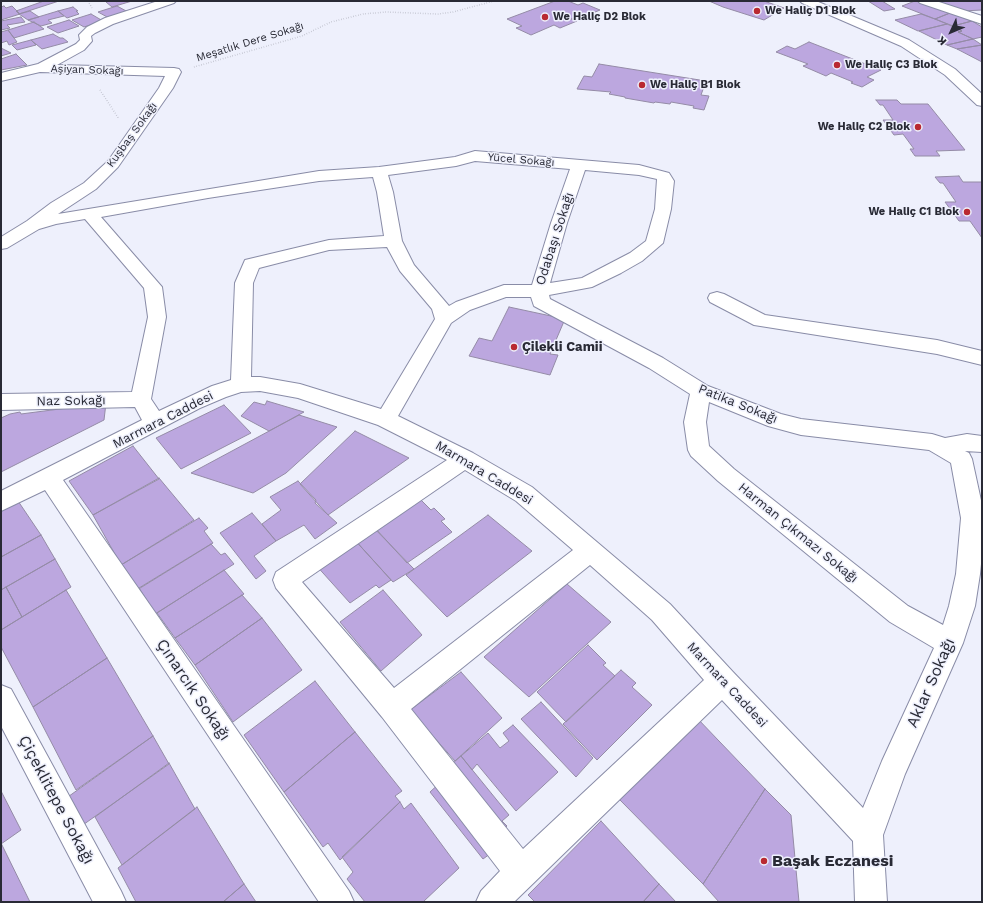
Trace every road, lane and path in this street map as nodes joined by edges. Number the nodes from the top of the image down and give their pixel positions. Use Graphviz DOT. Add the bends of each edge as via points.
graph roads {
  1 [pos="170,1"];
  2 [pos="494,1"];
  3 [pos="806,1"];
  4 [pos="924,1"];
  5 [pos="982,20"];
  6 [pos="40,68"];
  7 [pos="174,72"];
  8 [pos="1,77"];
  9 [pos="100,89"];
  10 [pos="982,102"];
  11 [pos="130,140"];
  12 [pos="579,165"];
  13 [pos="379,172"];
  14 [pos="90,215"];
  15 [pos="33,225"];
  16 [pos="393,241"];
  17 [pos="1,244"];
  18 [pos="540,291"];
  19 [pos="717,298"];
  20 [pos="444,319"];
  21 [pos="982,358"];
  22 [pos="241,385"];
  23 [pos="701,391"];
  24 [pos="141,399"];
  25 [pos="1,402"];
  26 [pos="386,419"];
  27 [pos="155,423"];
  28 [pos="982,444"];
  29 [pos="953,453"];
  30 [pos="465,459"];
  31 [pos="49,478"];
  32 [pos="1,502"];
  33 [pos="590,550"];
  34 [pos="950,643"];
  35 [pos="723,681"];
  36 [pos="1,698"];
  37 [pos="392,707"];
  38 [pos="868,835"];
  39 [pos="521,872"];
  40 [pos="110,902"];
  41 [pos="338,902"];
  42 [pos="492,902"];
  43 [pos="871,902"];
  1 -- 6 [label="street" via="91,30 85,35 86,40 80,47"];
  2 -- 7 [label="path, Meşatlık Dere Sokağı" via="438,14 363,14 331,22 302,36"];
  3 -- 10 [label="street" via="904,43 950,72"];
  4 -- 5 [label="street"];
  6 -- 7 [label="street, Aşiyan Sokağı"];
  6 -- 8 [label="street, Aşiyan Sokağı"];
  7 -- 11 [label="street, Kuşbaş Sokağı"];
  9 -- 11 [label="path"];
  11 -- 15 [label="street, Kuşbaş Sokağı" via="113,164 90,186 57,206"];
  12 -- 13 [label="street, Yücel Sokağı" via="474,156"];
  12 -- 18 [label="street, Odabaşı Sokağı"];
  12 -- 18 [label="street, Yücel Sokağı" via="639,170 663,176 666,181 664,210 654,243 620,266 586,283"];
  13 -- 14 [label="street, Yücel Sokağı" via="319,176"];
  13 -- 16 [label="street"];
  14 -- 15 [label="street, Yücel Sokağı" via="55,218"];
  14 -- 24 [label="street" via="153,287 157,316"];
  15 -- 17 [label="street, Kuşbaş Sokağı"];
  16 -- 20 [label="street" via="406,267 441,308"];
  16 -- 22 [label="street" via="328,245 251,264 244,283"];
  18 -- 20 [label="street, Odabaşı Sokağı" via="504,290 463,306"];
  18 -- 23 [label="street, Patika Sokağı" via="540,302 656,363"];
  19 -- 21 [label="street" via="761,321 937,347"];
  20 -- 26 [label="street, Odabaşı Sokağı"];
  22 -- 26 [label="street, Marmara Caddesi" via="260,384 300,391"];
  22 -- 27 [label="street, Marmara Caddesi" via="219,391"];
  23 -- 29 [label="street, Patika Sokağı" via="801,427 932,442"];
  23 -- 34 [label="street, Harman Çıkmazı Sokağı" via="695,422 699,450 726,475 899,614"];
  24 -- 25 [label="street, Naz Sokağı"];
  24 -- 27 [label="street"];
  26 -- 30 [label="street, Marmara Caddesi"];
  27 -- 31 [label="street, Marmara Caddesi"];
  28 -- 29 [label="street" via="967,442"];
  29 -- 34 [label="street, Aklar Sokağı" via="973,518 968,574 962,606"];
  30 -- 33 [label="street, Marmara Caddesi" via="524,494"];
  30 -- 37 [label="street" via="285,580"];
  31 -- 32 [label="street, Marmara Caddesi"];
  31 -- 41 [label="street, Çınarcık Sokağı"];
  33 -- 35 [label="street, Marmara Caddesi" via="661,612"];
  33 -- 37 [label="street"];
  34 -- 38 [label="street, Aklar Sokağı" via="892,771"];
  35 -- 38 [label="street, Marmara Caddesi"];
  35 -- 39 [label="street"];
  36 -- 40 [label="street, Çiçeklitepe Sokağı"];
  37 -- 39 [label="street"];
  38 -- 43 [label="street, Aklar Sokağı"];
  39 -- 42 [label="street"];
}
